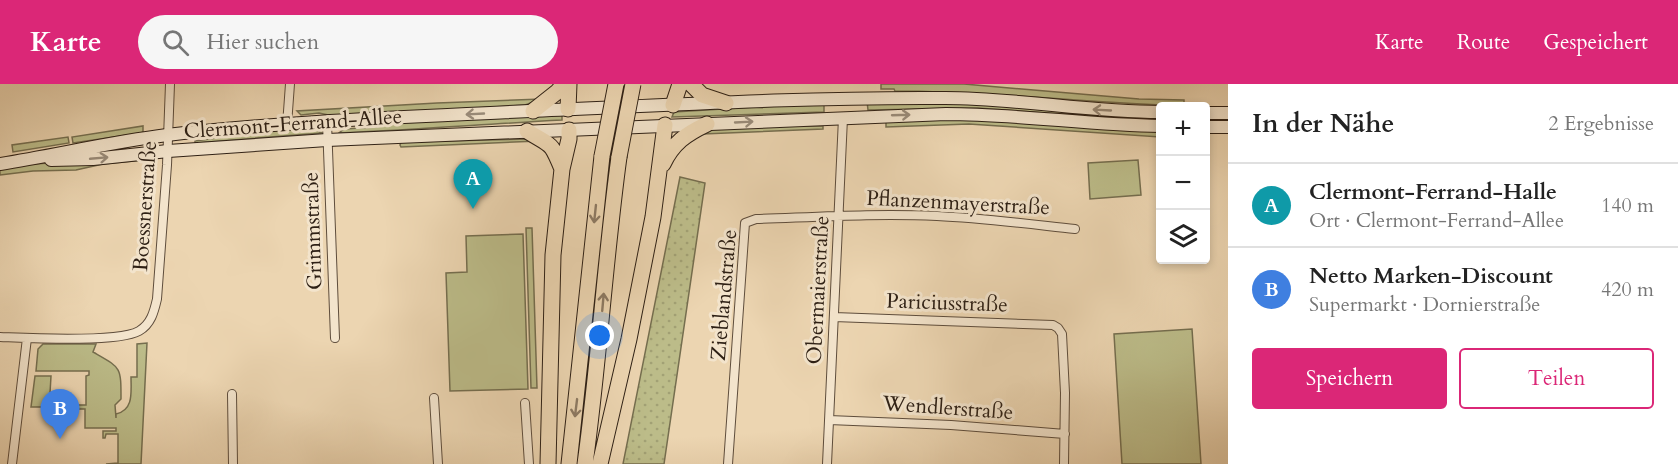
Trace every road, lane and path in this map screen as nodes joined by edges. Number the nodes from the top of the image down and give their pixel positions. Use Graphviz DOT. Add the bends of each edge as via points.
graph roads {
  1 [pos="170,84"];
  2 [pos="290,84"];
  3 [pos="564,84"];
  4 [pos="569,84"];
  5 [pos="616,84"];
  6 [pos="633,84"];
  7 [pos="680,84"];
  8 [pos="691,84"];
  9 [pos="726,103"];
  10 [pos="673,105"];
  11 [pos="646,106"];
  12 [pos="568,109"];
  13 [pos="533,111"];
  14 [pos="1156,112"];
  15 [pos="1210,113"];
  16 [pos="1228,113"];
  17 [pos="843,118"];
  18 [pos="327,123"];
  19 [pos="706,124"];
  20 [pos="287,125"];
  21 [pos="665,125"];
  22 [pos="1156,126"];
  23 [pos="1210,126"];
  24 [pos="1228,127"];
  25 [pos="589,129"];
  26 [pos="568,130"];
  27 [pos="527,132"];
  28 [pos="169,135"];
  29 [pos="327,140"];
  30 [pos="168,151"];
  31 [pos="20,161"];
  32 [pos="0,164"];
  33 [pos="562,169"];
  34 [pos="661,170"];
  35 [pos="840,216"];
  36 [pos="1075,229"];
  37 [pos="834,317"];
  38 [pos="0,337"];
  39 [pos="27,338"];
  40 [pos="335,338"];
  41 [pos="232,394"];
  42 [pos="434,398"];
  43 [pos="525,404"];
  44 [pos="829,420"];
  45 [pos="1065,434"];
  46 [pos="12,464"];
  47 [pos="233,464"];
  48 [pos="438,464"];
  49 [pos="529,464"];
  50 [pos="548,464"];
  51 [pos="569,464"];
  52 [pos="585,464"];
  53 [pos="600,464"];
  54 [pos="729,464"];
  55 [pos="827,464"];
  56 [pos="1064,464"];
  1 -- 28 [label="street, Boessnerstraße"];
  2 -- 20 [label="street, Clermont-Ferrand-Allee"];
  3 -- 13 [label="highway"];
  4 -- 12 [label="highway"];
  5 -- 51 [label="highway, one-way, bridge" via="602,156"];
  52 -- 6 [label="highway, one-way, bridge" via="619,157"];
  7 -- 10 [label="highway"];
  8 -- 9 [label="highway" via="702,95"];
  9 -- 10 [label="street, Clermont-Ferrand-Allee"];
  14 -- 9 [label="street, Clermont-Ferrand-Allee, one-way" via="949,98"];
  10 -- 11 [label="street, Clermont-Ferrand-Allee"];
  10 -- 21 [label="street"];
  11 -- 12 [label="street, Clermont-Ferrand-Allee"];
  11 -- 21 [label="street"];
  12 -- 13 [label="street, Clermont-Ferrand-Allee"];
  12 -- 25 [label="street"];
  12 -- 26 [label="street"];
  13 -- 18 [label="street, Clermont-Ferrand-Allee, one-way"];
  15 -- 16 [label="street"];
  19 -- 17 [label="street, Clermont-Ferrand-Allee, one-way"];
  17 -- 22 [label="street, Clermont-Ferrand-Allee, one-way" via="979,114"];
  17 -- 35 [label="street, Obermaierstraße"];
  18 -- 20 [label="street, Clermont-Ferrand-Allee"];
  18 -- 29 [label="street, Grimmstraße"];
  19 -- 21 [label="street, Clermont-Ferrand-Allee"];
  19 -- 34 [label="highway" via="682,138"];
  20 -- 28 [label="street, Clermont-Ferrand-Allee"];
  21 -- 25 [label="street, Clermont-Ferrand-Allee"];
  21 -- 34 [label="highway"];
  23 -- 24 [label="street"];
  25 -- 26 [label="street, Clermont-Ferrand-Allee"];
  26 -- 27 [label="street, Clermont-Ferrand-Allee"];
  26 -- 33 [label="highway"];
  27 -- 29 [label="street, Clermont-Ferrand-Allee"];
  27 -- 33 [label="highway" via="551,145"];
  28 -- 30 [label="street, Boessnerstraße"];
  28 -- 31 [label="street, Clermont-Ferrand-Allee"];
  29 -- 30 [label="street, Clermont-Ferrand-Allee"];
  29 -- 40 [label="street, Grimmstraße"];
  31 -- 30 [label="street, Clermont-Ferrand-Allee, one-way"];
  30 -- 39 [label="street, Boessnerstraße" via="157,299 145,327 116,336"];
  31 -- 32 [label="street, Clermont-Ferrand-Allee"];
  33 -- 50 [label="highway" via="553,255"];
  34 -- 53 [label="highway" via="629,339"];
  35 -- 36 [label="street, Pflanzenmayerstraße" via="936,216"];
  35 -- 37 [label="street, Obermaierstraße"];
  35 -- 54 [label="street, Zieblandstraße" via="756,219 745,223"];
  37 -- 44 [label="street, Obermaierstraße"];
  37 -- 45 [label="street, Pariciusstraße" via="1053,325 1062,334"];
  38 -- 39 [label="street"];
  39 -- 46 [label="street"];
  41 -- 47 [label="street"];
  42 -- 48 [label="street"];
  43 -- 49 [label="street"];
  44 -- 45 [label="street, Wendlerstraße"];
  44 -- 55 [label="street, Obermaierstraße"];
  45 -- 56 [label="street"];
}
